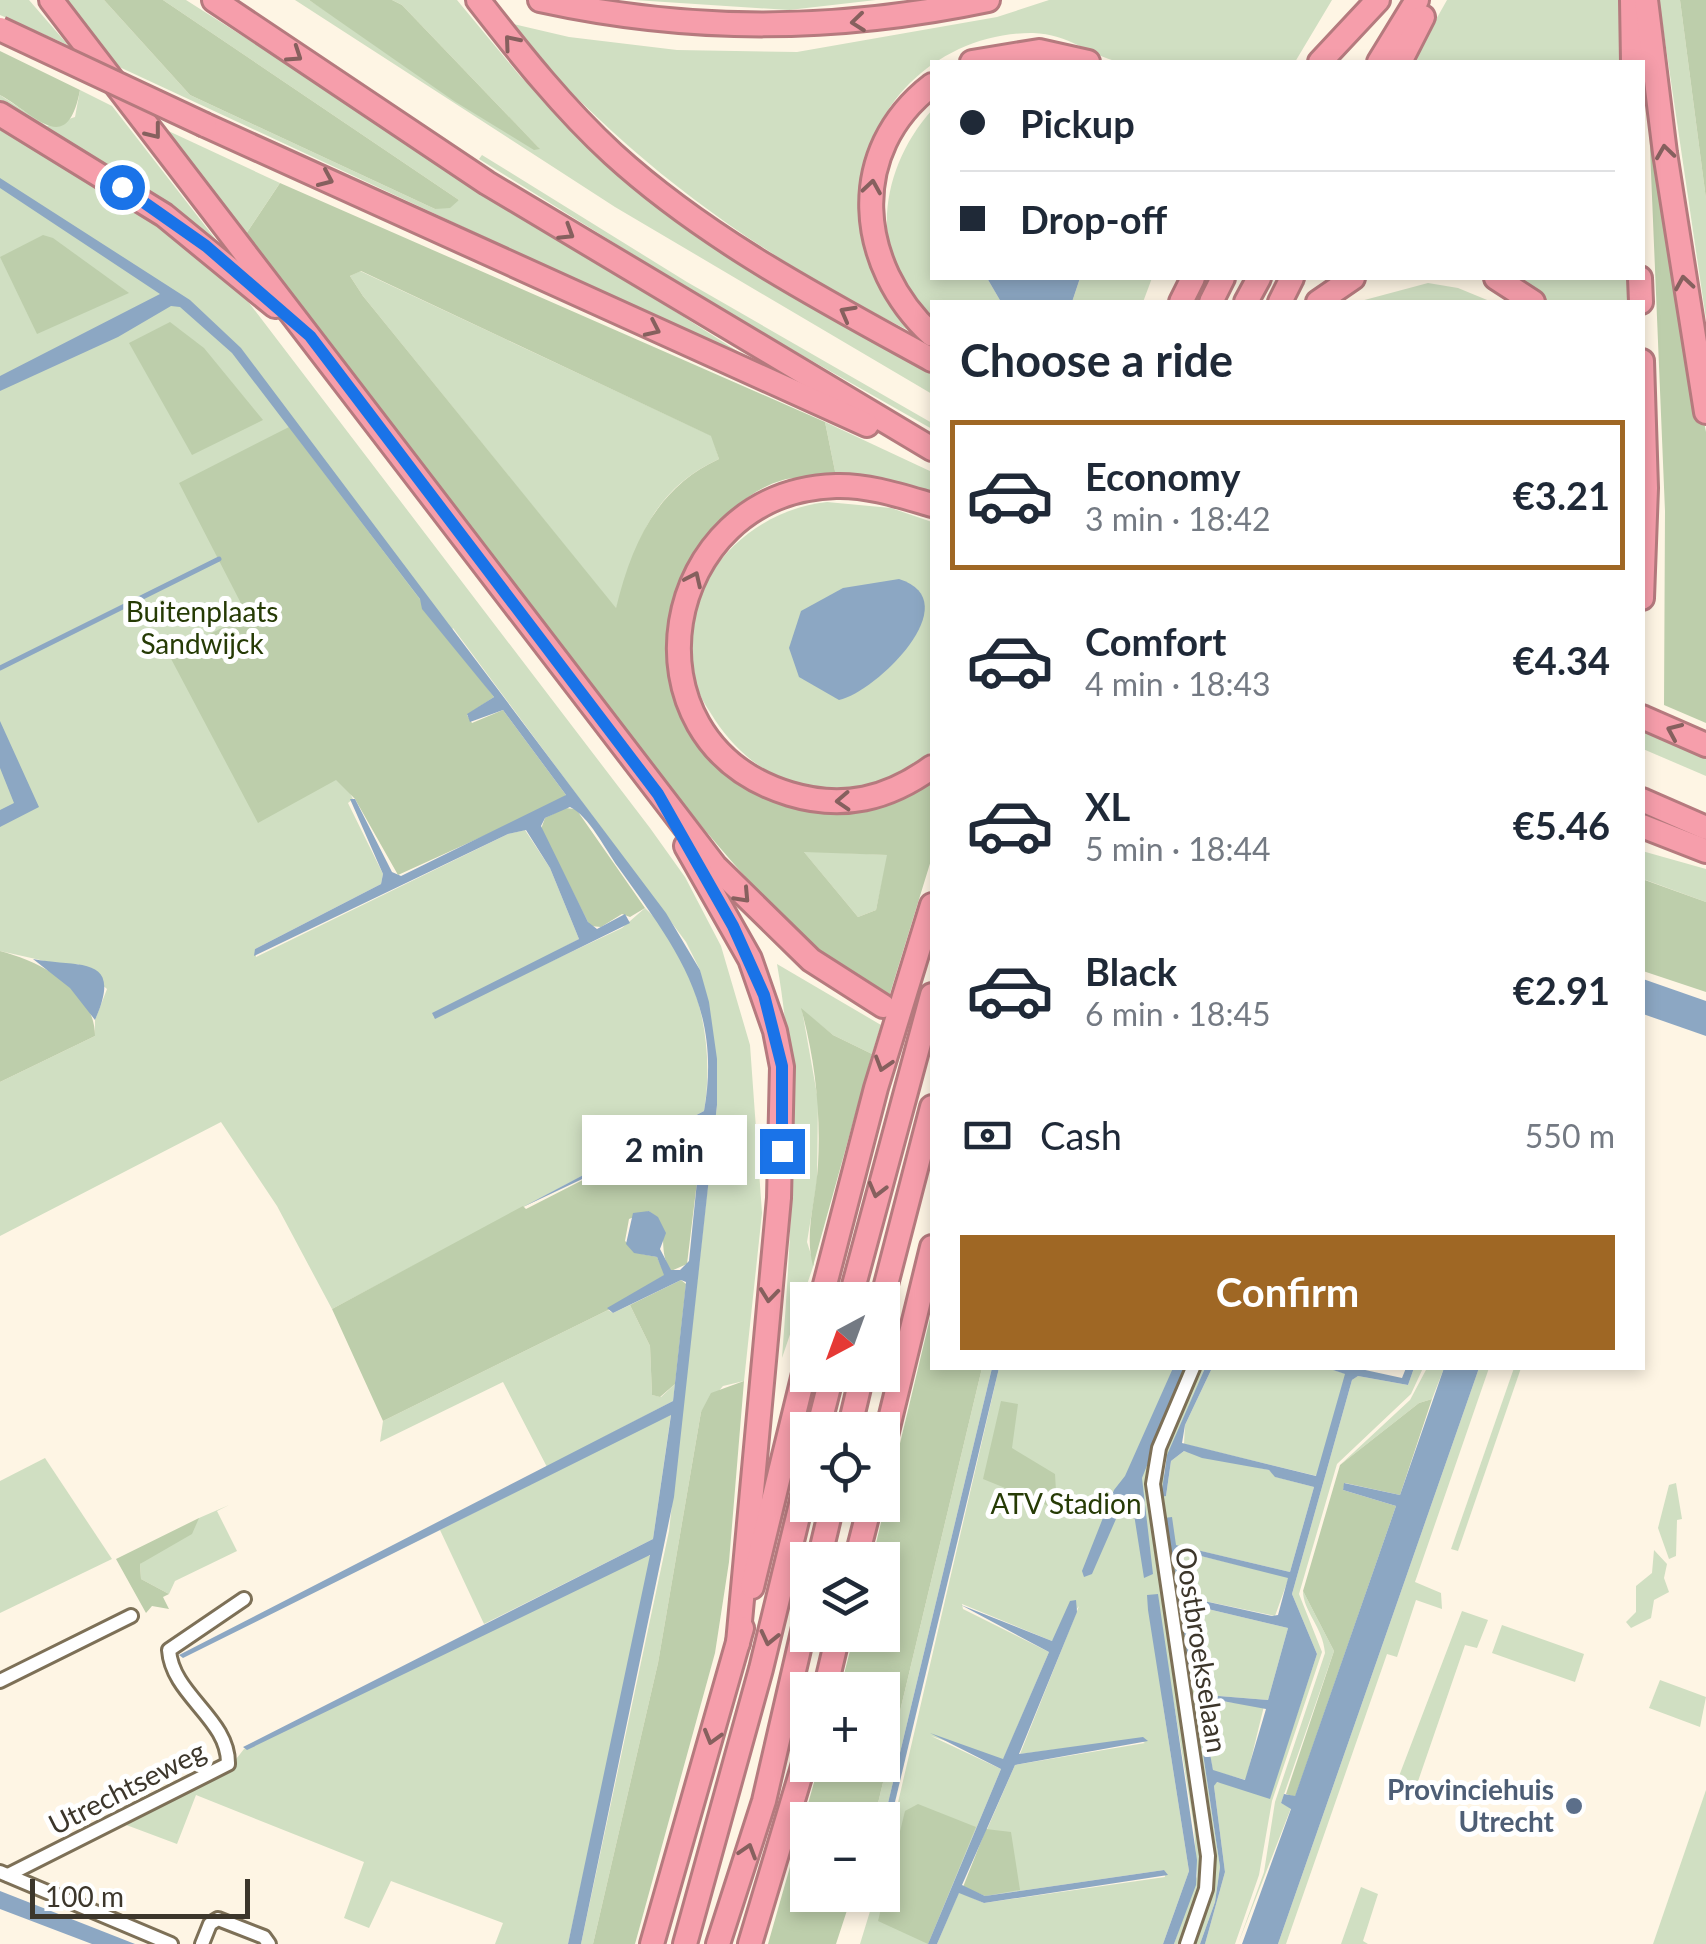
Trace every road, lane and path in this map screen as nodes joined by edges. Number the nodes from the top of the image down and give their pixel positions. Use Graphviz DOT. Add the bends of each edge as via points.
graph roads {
  1 [pos="51,0"];
  2 [pos="214,0"];
  3 [pos="478,0"];
  4 [pos="540,0"];
  5 [pos="988,0"];
  6 [pos="1379,0"];
  7 [pos="1417,0"];
  8 [pos="1432,0"];
  9 [pos="1632,0"];
  10 [pos="1646,0"];
  11 [pos="0,29"];
  12 [pos="984,60"];
  13 [pos="1079,60"];
  14 [pos="1322,60"];
  15 [pos="1343,60"];
  16 [pos="1380,60"];
  17 [pos="1401,60"];
  18 [pos="1633,60"];
  19 [pos="930,87"];
  20 [pos="0,114"];
  21 [pos="1350,280"];
  22 [pos="1499,280"];
  23 [pos="1321,300"];
  24 [pos="1530,300"];
  25 [pos="930,333"];
  26 [pos="310,336"];
  27 [pos="930,359"];
  28 [pos="1706,412"];
  29 [pos="930,450"];
  30 [pos="930,450"];
  31 [pos="930,505"];
  32 [pos="1645,718"];
  33 [pos="1706,745"];
  34 [pos="930,768"];
  35 [pos="658,794"];
  36 [pos="1645,801"];
  37 [pos="1645,827"];
  38 [pos="1706,828"];
  39 [pos="1645,841"];
  40 [pos="1706,854"];
  41 [pos="930,912"];
  42 [pos="930,1002"];
  43 [pos="883,1006"];
  44 [pos="930,1114"];
  45 [pos="930,1255"];
  46 [pos="826,1282"];
  47 [pos="855,1282"];
  48 [pos="887,1282"];
  49 [pos="1193,1370"];
  50 [pos="799,1392"];
  51 [pos="892,1412"];
  52 [pos="797,1522"];
  53 [pos="244,1599"];
  54 [pos="131,1616"];
  55 [pos="738,1643"];
  56 [pos="798,1652"];
  57 [pos="0,1681"];
  58 [pos="798,1782"];
  59 [pos="4,1874"];
  60 [pos="171,1944"];
  61 [pos="202,1944"];
  62 [pos="268,1944"];
  63 [pos="652,1944"];
  64 [pos="686,1944"];
  65 [pos="718,1944"];
  66 [pos="750,1944"];
  67 [pos="1187,1944"];
  1 -- 26 [label="highway, one-way"];
  2 -- 29 [label="highway, one-way" via="504,194"];
  27 -- 3 [label="highway, one-way" via="821,299 650,185 586,128"];
  5 -- 4 [label="highway, one-way" via="862,22 780,27 650,20"];
  6 -- 14 [label="highway"];
  6 -- 15 [label="highway"];
  7 -- 16 [label="highway"];
  8 -- 17 [label="highway"];
  9 -- 18 [label="highway"];
  28 -- 10 [label="highway, one-way"];
  11 -- 30 [label="highway, one-way, bridge"];
  12 -- 13 [label="highway" via="1040,51"];
  25 -- 19 [label="highway, one-way" via="882,268 869,214 883,142"];
  20 -- 26 [label="highway" via="164,215"];
  21 -- 23 [label="highway"];
  22 -- 24 [label="highway"];
  26 -- 35 [label="highway"];
  34 -- 31 [label="highway, one-way" via="898,790 854,802 803,798 759,782 712,744 691,712 676,656 682,608 697,570 756,508 837,486"];
  33 -- 32 [label="highway, one-way"];
  35 -- 43 [label="highway, one-way" via="715,866 789,941"];
  35 -- 55 [label="highway, one-way" via="750,958 782,1066 779,1198"];
  36 -- 38 [label="highway"];
  37 -- 40 [label="highway"];
  39 -- 40 [label="highway"];
  41 -- 46 [label="highway, one-way"];
  42 -- 47 [label="highway, one-way"];
  44 -- 48 [label="highway"];
  45 -- 51 [label="highway"];
  49 -- 67 [label="street, Oostbroekselaan" via="1159,1448 1152,1484 1208,1856 1206,1889"];
  50 -- 55 [label="highway"];
  52 -- 64 [label="highway, one-way"];
  53 -- 59 [label="street, Utrechtseweg" via="168,1650 172,1673 223,1740 228,1764"];
  54 -- 57 [label="street"];
  55 -- 63 [label="highway, one-way"];
  65 -- 56 [label="highway, one-way" via="764,1800"];
  58 -- 66 [label="highway"];
  59 -- 60 [label="street, Utrechtseweg"];
  61 -- 62 [label="street" via="218,1919"];
}
